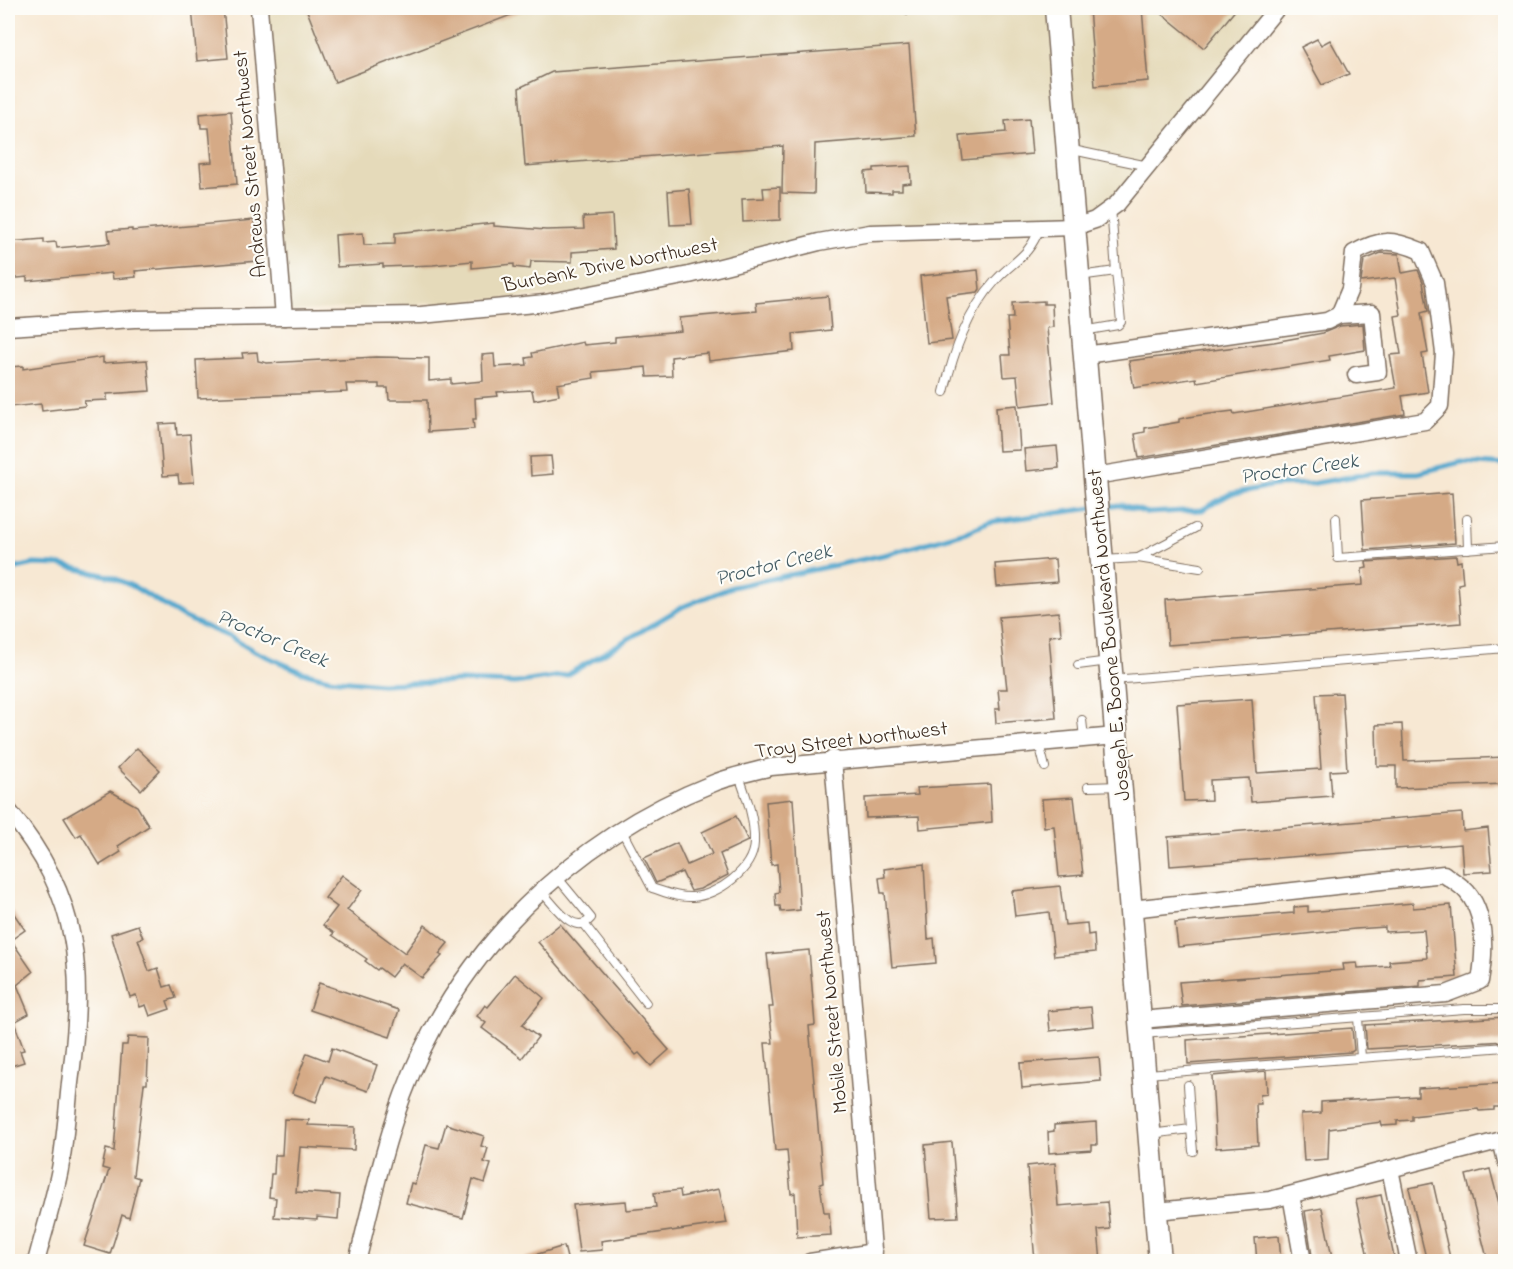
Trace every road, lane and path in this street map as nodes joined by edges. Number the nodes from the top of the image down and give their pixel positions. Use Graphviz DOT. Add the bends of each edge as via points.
graph roads {
  1 [pos="259,8"];
  2 [pos="932,8"];
  3 [pos="1056,8"];
  4 [pos="1277,8"];
  5 [pos="908,10"];
  6 [pos="1068,149"];
  7 [pos="1148,166"];
  8 [pos="1111,208"];
  9 [pos="1074,227"];
  10 [pos="1040,228"];
  11 [pos="1116,271"];
  12 [pos="1078,276"];
  13 [pos="1339,315"];
  14 [pos="284,317"];
  15 [pos="8,327"];
  16 [pos="1083,331"];
  17 [pos="1085,355"];
  18 [pos="1356,375"];
  19 [pos="944,392"];
  20 [pos="1095,484"];
  21 [pos="1335,518"];
  22 [pos="1467,519"];
  23 [pos="1195,528"];
  24 [pos="1506,546"];
  25 [pos="1468,549"];
  26 [pos="1138,558"];
  27 [pos="1101,560"];
  28 [pos="1200,568"];
  29 [pos="1506,648"];
  30 [pos="1078,664"];
  31 [pos="1111,670"];
  32 [pos="1082,720"];
  33 [pos="1116,736"];
  34 [pos="1084,738"];
  35 [pos="1039,742"];
  36 [pos="833,759"];
  37 [pos="1045,766"];
  38 [pos="739,776"];
  39 [pos="1120,786"];
  40 [pos="1088,787"];
  41 [pos="8,810"];
  42 [pos="622,831"];
  43 [pos="557,877"];
  44 [pos="541,891"];
  45 [pos="1131,909"];
  46 [pos="585,925"];
  47 [pos="646,1003"];
  48 [pos="1506,1009"];
  49 [pos="1358,1018"];
  50 [pos="1141,1028"];
  51 [pos="1506,1047"];
  52 [pos="1361,1057"];
  53 [pos="1145,1074"];
  54 [pos="1188,1085"];
  55 [pos="1191,1130"];
  56 [pos="1150,1134"];
  57 [pos="1503,1140"];
  58 [pos="1193,1151"];
  59 [pos="1506,1161"];
  60 [pos="1390,1169"];
  61 [pos="1291,1195"];
  62 [pos="1156,1211"];
  63 [pos="874,1257"];
  64 [pos="36,1262"];
  65 [pos="357,1262"];
  66 [pos="810,1262"];
  67 [pos="1160,1262"];
  68 [pos="1304,1262"];
  69 [pos="1409,1262"];
  1 -- 14 [label="street, Andrews Street Northwest"];
  2 -- 5 [label="lane"];
  3 -- 6 [label="main road, Joseph E. Boone Boulevard Northwest"];
  4 -- 7 [label="street"];
  6 -- 7 [label="lane"];
  6 -- 9 [label="main road, Joseph E. Boone Boulevard Northwest"];
  7 -- 8 [label="street"];
  8 -- 9 [label="street" via="1095,220"];
  8 -- 11 [label="lane"];
  9 -- 10 [label="street, Burbank Drive Northwest"];
  9 -- 12 [label="main road, Joseph E. Boone Boulevard Northwest"];
  10 -- 14 [label="street, Burbank Drive Northwest" via="870,233 545,303 421,315"];
  10 -- 19 [label="lane" via="1032,248 996,280 974,310 955,347"];
  11 -- 12 [label="lane"];
  11 -- 16 [label="lane" via="1120,322"];
  12 -- 16 [label="main road, Joseph E. Boone Boulevard Northwest"];
  13 -- 17 [label="street" via="1327,321"];
  13 -- 18 [label="street" via="1372,313 1378,372"];
  13 -- 20 [label="street" via="1350,289 1354,253 1374,242 1398,241 1421,251 1435,283 1444,353 1440,406 1425,421"];
  14 -- 15 [label="street, Burbank Drive Northwest" via="134,319"];
  16 -- 17 [label="main road, Joseph E. Boone Boulevard Northwest"];
  17 -- 20 [label="main road, Joseph E. Boone Boulevard Northwest"];
  20 -- 27 [label="main road, Joseph E. Boone Boulevard Northwest"];
  21 -- 25 [label="lane" via="1338,558"];
  22 -- 25 [label="lane"];
  23 -- 26 [label="lane"];
  24 -- 25 [label="lane"];
  26 -- 27 [label="lane"];
  26 -- 28 [label="lane"];
  27 -- 31 [label="main road, Joseph E. Boone Boulevard Northwest"];
  29 -- 31 [label="lane"];
  30 -- 31 [label="lane"];
  31 -- 33 [label="main road, Joseph E. Boone Boulevard Northwest"];
  32 -- 34 [label="lane"];
  33 -- 34 [label="street, Troy Street Northwest"];
  33 -- 39 [label="main road, Joseph E. Boone Boulevard Northwest"];
  34 -- 35 [label="street, Troy Street Northwest"];
  35 -- 36 [label="street, Troy Street Northwest"];
  35 -- 37 [label="lane"];
  36 -- 38 [label="street, Troy Street Northwest" via="771,767"];
  36 -- 63 [label="street, Mobile Street Northwest"];
  38 -- 42 [label="street, Troy Street Northwest" via="670,803"];
  38 -- 42 [label="lane" via="751,808 754,846 735,880 696,897 679,897 652,888"];
  39 -- 40 [label="lane"];
  39 -- 45 [label="main road, Joseph E. Boone Boulevard Northwest"];
  41 -- 64 [label="street" via="29,836 55,882 72,933 79,981 60,1169"];
  42 -- 43 [label="street, Troy Street Northwest"];
  43 -- 44 [label="street, Troy Street Northwest"];
  43 -- 46 [label="lane" via="591,918"];
  44 -- 46 [label="lane" via="572,924"];
  44 -- 65 [label="street, Troy Street Northwest" via="507,924 468,972 431,1031 403,1095"];
  45 -- 50 [label="main road, Joseph E. Boone Boulevard Northwest"];
  45 -- 50 [label="street" via="1444,874 1467,893 1481,922 1484,953 1480,981 1446,994"];
  46 -- 47 [label="lane"];
  48 -- 49 [label="lane"];
  49 -- 50 [label="lane"];
  49 -- 52 [label="lane"];
  50 -- 53 [label="main road, Joseph E. Boone Boulevard Northwest"];
  51 -- 52 [label="lane"];
  52 -- 53 [label="lane"];
  53 -- 56 [label="main road, Joseph E. Boone Boulevard Northwest"];
  54 -- 55 [label="lane"];
  55 -- 56 [label="lane"];
  55 -- 58 [label="lane"];
  56 -- 62 [label="main road, Joseph E. Boone Boulevard Northwest"];
  57 -- 59 [label="street"];
  57 -- 60 [label="street"];
  60 -- 61 [label="street"];
  60 -- 69 [label="street"];
  61 -- 62 [label="street"];
  61 -- 68 [label="street"];
  62 -- 67 [label="main road, Joseph E. Boone Boulevard Northwest"];
  63 -- 66 [label="street"];
}
